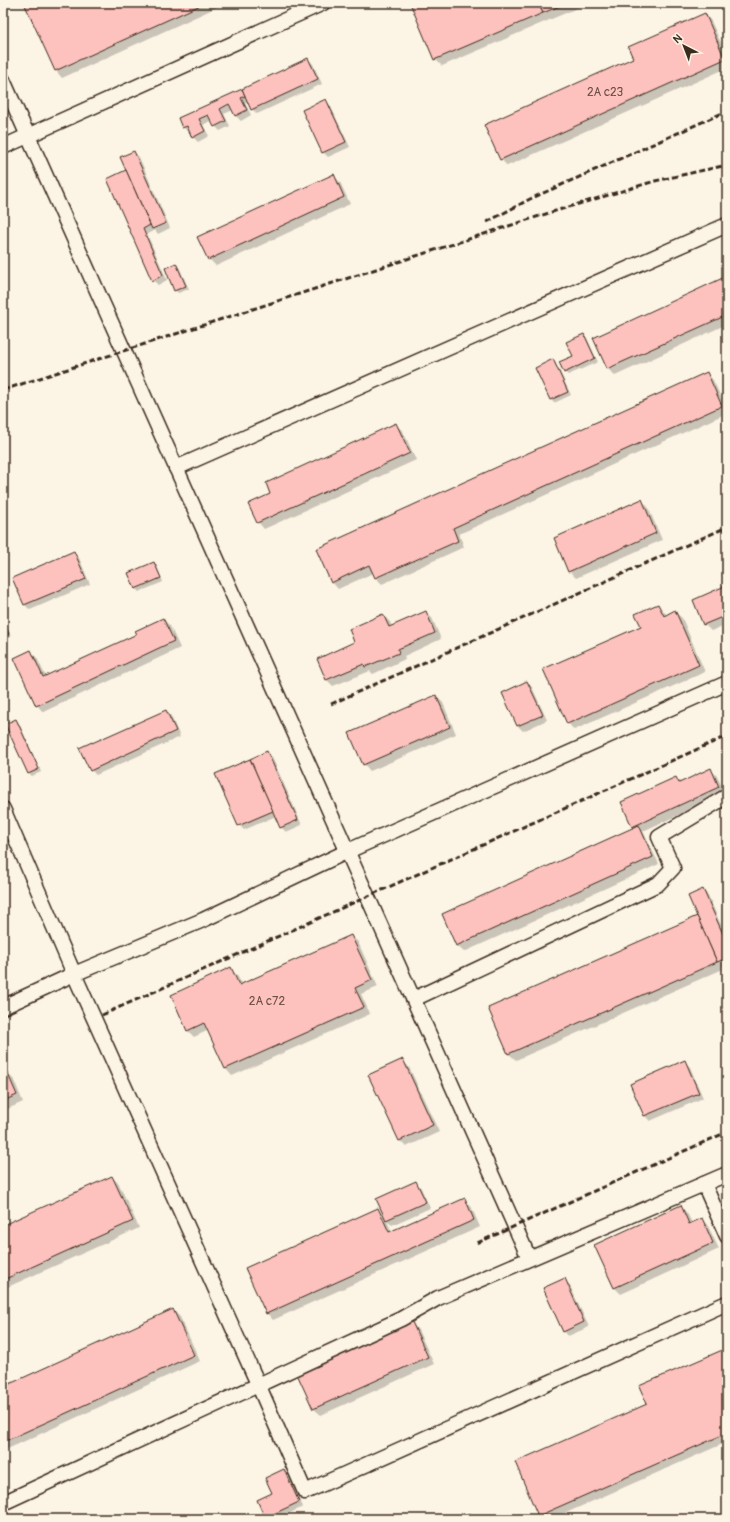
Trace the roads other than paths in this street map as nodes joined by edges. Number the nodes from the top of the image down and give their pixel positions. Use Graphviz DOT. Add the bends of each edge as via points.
graph roads {
  1 [pos="323,3"];
  2 [pos="3,80"];
  3 [pos="29,136"];
  4 [pos="3,147"];
  5 [pos="727,225"];
  6 [pos="176,468"];
  7 [pos="727,682"];
  8 [pos="727,796"];
  9 [pos="3,809"];
  10 [pos="348,851"];
  11 [pos="74,974"];
  12 [pos="414,999"];
  13 [pos="3,1007"];
  14 [pos="727,1174"];
  15 [pos="704,1184"];
  16 [pos="727,1236"];
  17 [pos="529,1258"];
  18 [pos="727,1303"];
  19 [pos="258,1384"];
  20 [pos="3,1503"];
  1 -- 3 [label="lane"];
  2 -- 3 [label="lane"];
  3 -- 4 [label="lane"];
  3 -- 6 [label="lane"];
  5 -- 6 [label="lane"];
  6 -- 10 [label="lane"];
  7 -- 10 [label="lane"];
  8 -- 12 [label="lane" via="659,837 673,868 658,884"];
  9 -- 11 [label="lane"];
  10 -- 11 [label="lane" via="204,920"];
  10 -- 12 [label="lane"];
  11 -- 13 [label="lane"];
  11 -- 19 [label="lane"];
  12 -- 17 [label="lane"];
  14 -- 15 [label="lane"];
  15 -- 16 [label="lane"];
  15 -- 17 [label="lane"];
  17 -- 19 [label="lane" via="438,1298 401,1319"];
  18 -- 19 [label="lane" via="305,1492"];
  19 -- 20 [label="lane"];
}
